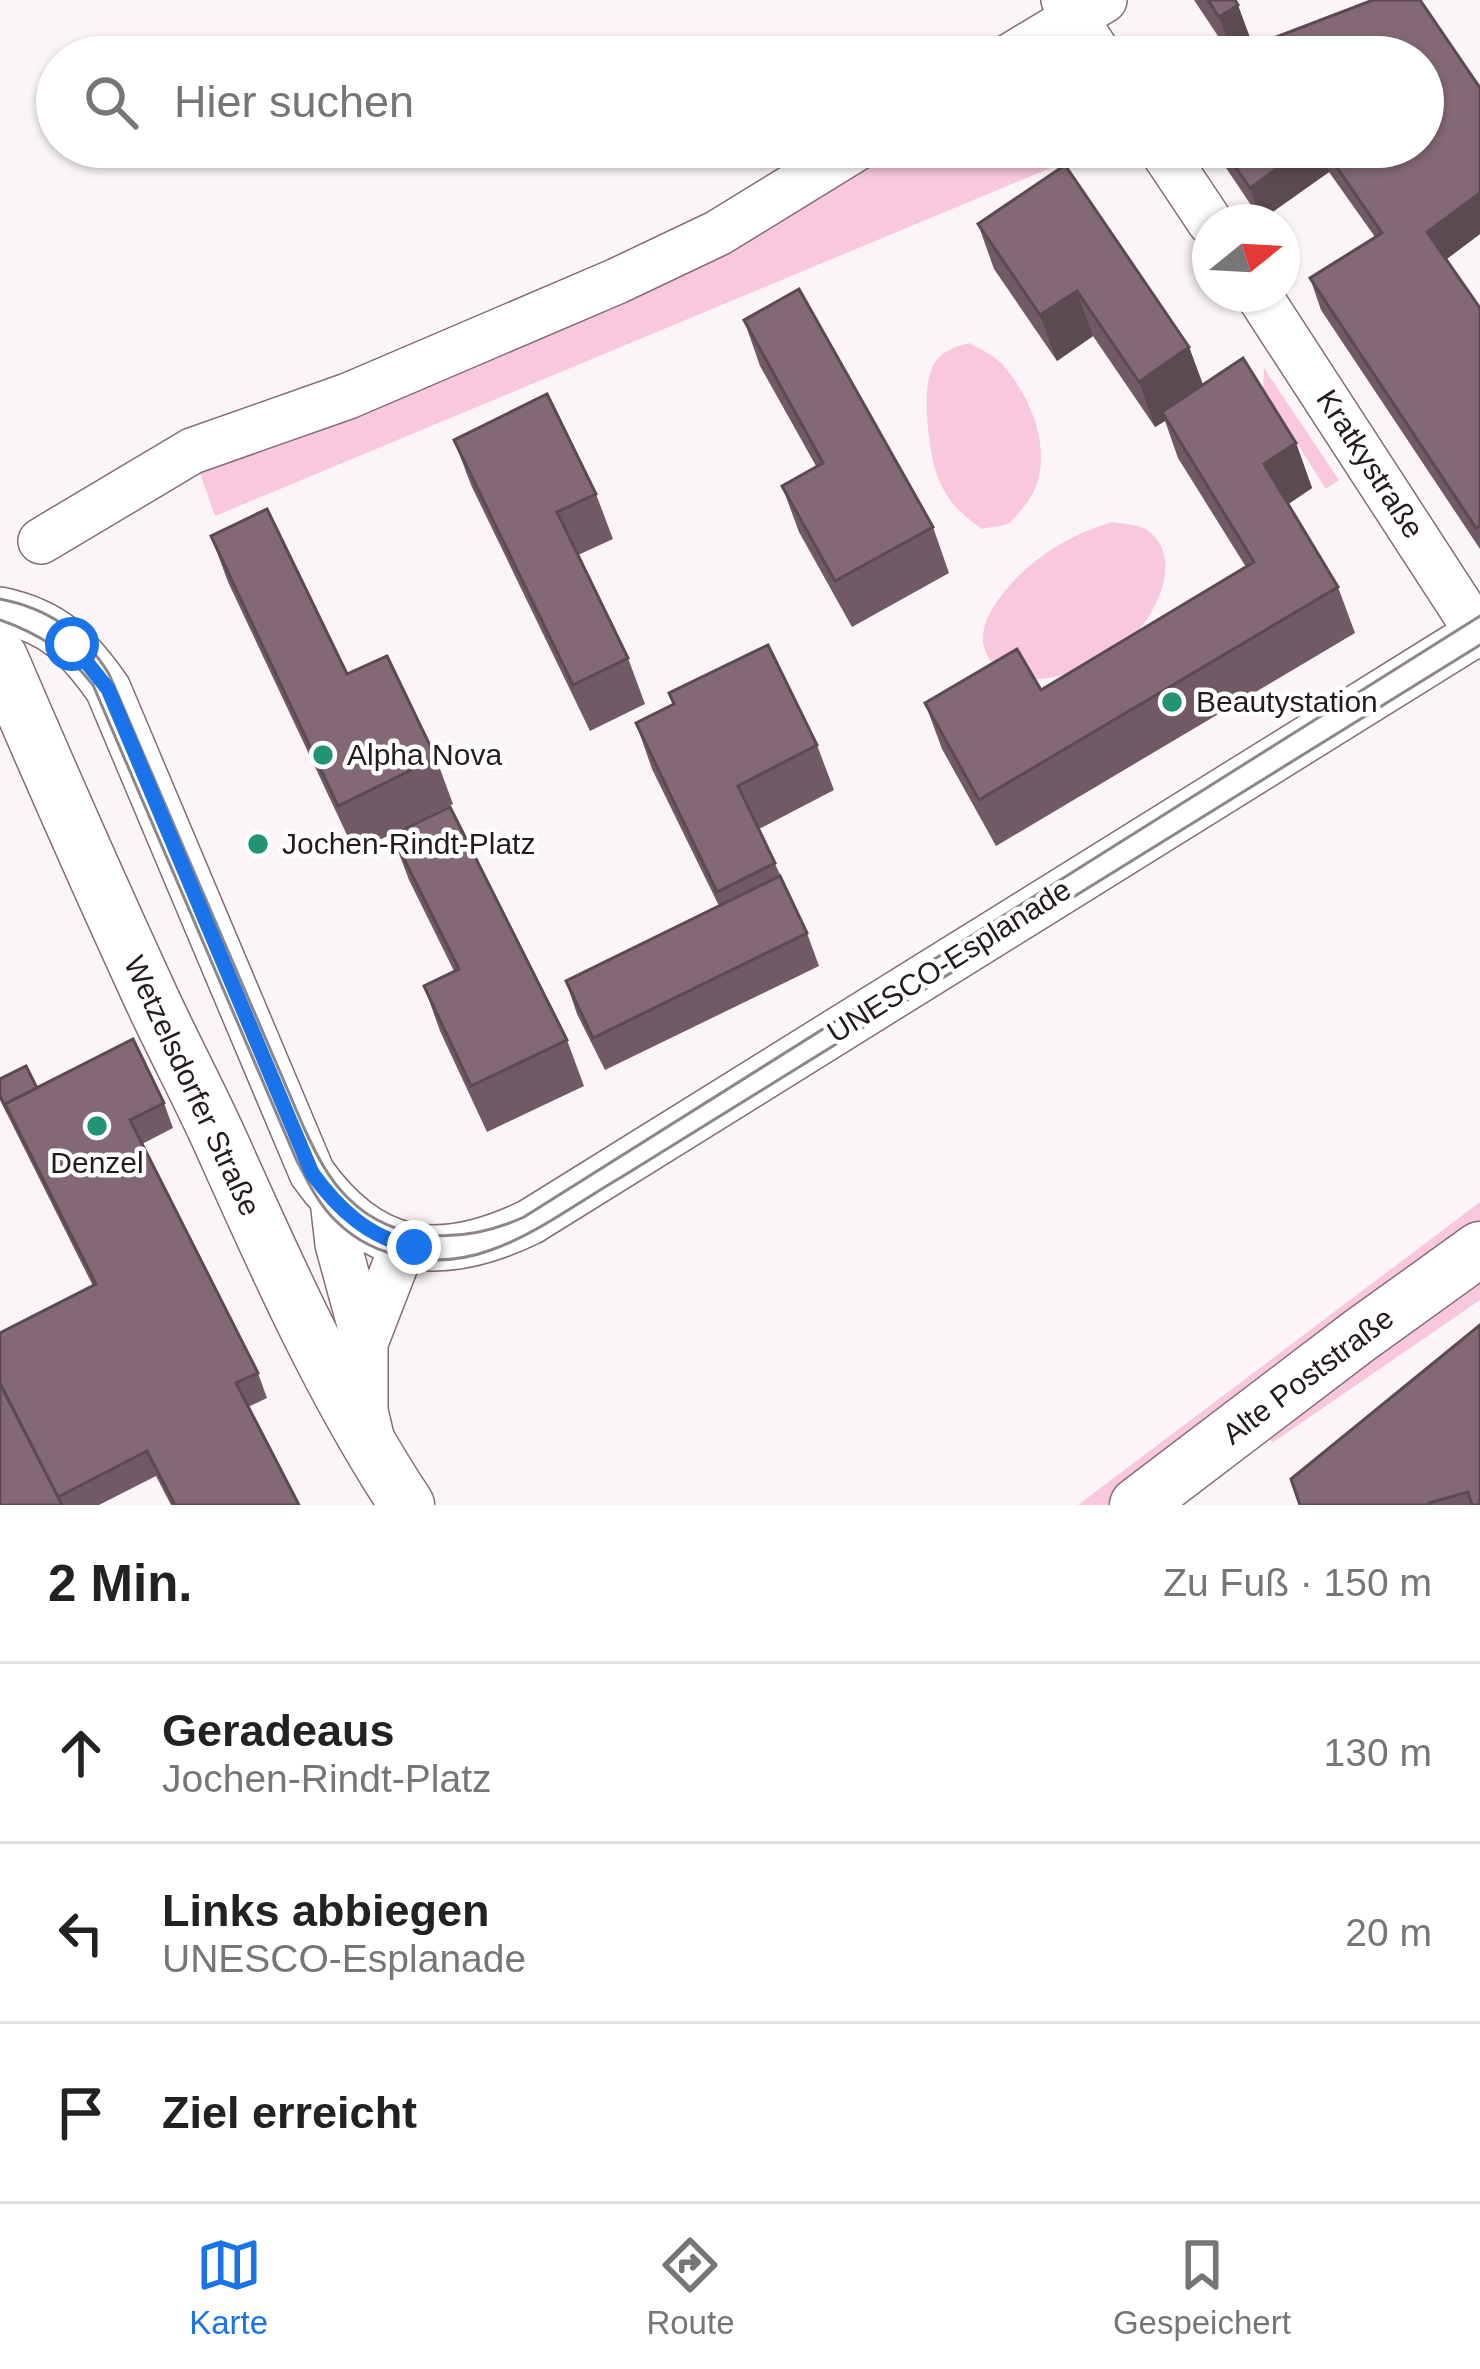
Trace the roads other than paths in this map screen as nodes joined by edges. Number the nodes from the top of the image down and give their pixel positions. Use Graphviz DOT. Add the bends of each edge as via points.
graph roads {
  1 [pos="1081,6"];
  2 [pos="1039,36"];
  3 [pos="1092,36"];
  4 [pos="824,168"];
  5 [pos="1174,168"];
  6 [pos="1198,204"];
  7 [pos="1269,312"];
  8 [pos="41,541"];
  9 [pos="0,610"];
  10 [pos="1479,633"];
  11 [pos="0,657"];
  12 [pos="333,1201"];
  13 [pos="403,1245"];
  14 [pos="1480,1249"];
  15 [pos="364,1343"];
  16 [pos="375,1458"];
  17 [pos="406,1505"];
  18 [pos="1137,1505"];
  1 -- 2 [label="street"];
  1 -- 3 [label="street"];
  4 -- 8 [label="street" via="718,233 617,281 348,396 192,451"];
  5 -- 6 [label="street"];
  7 -- 10 [label="street, Kratkystraße"];
  9 -- 12 [label="street" via="72,644 108,689 303,1153"];
  10 -- 13 [label="street, UNESCO-Esplanade" via="530,1222 483,1243"];
  11 -- 16 [label="main road, Wetzelsdorfer Straße" via="254,1221"];
  12 -- 13 [label="street, UNESCO-Esplanade" via="370,1232"];
  12 -- 15 [label="street"];
  13 -- 15 [label="street"];
  14 -- 18 [label="main road, Alte Poststraße"];
  15 -- 16 [label="street"];
  16 -- 17 [label="main road, Wetzelsdorfer Straße"];
}
